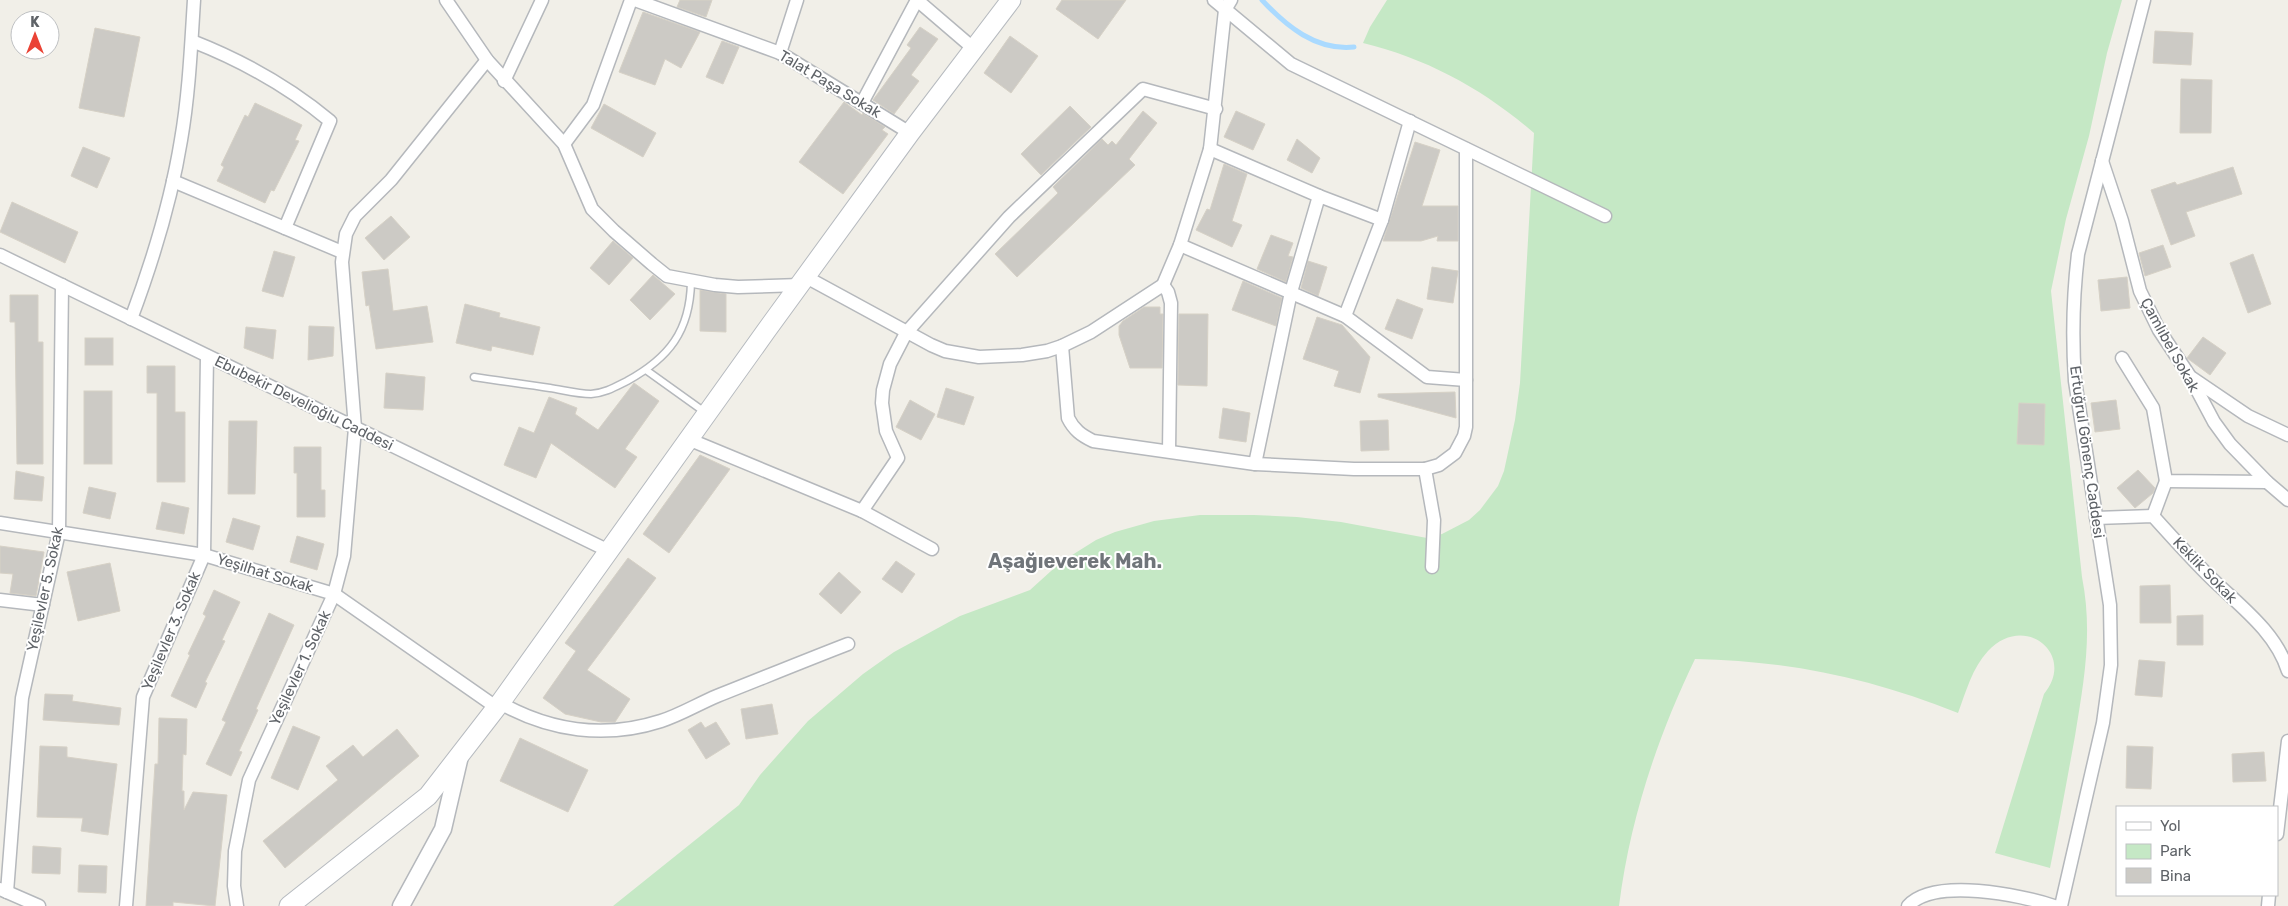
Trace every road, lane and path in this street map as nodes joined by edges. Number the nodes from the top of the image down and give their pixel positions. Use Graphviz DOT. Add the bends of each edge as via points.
graph roads {
  1 [pos="194,0"];
  2 [pos="446,0"];
  3 [pos="542,0"];
  4 [pos="631,0"];
  5 [pos="635,0"];
  6 [pos="798,0"];
  7 [pos="917,0"];
  8 [pos="1011,0"];
  9 [pos="1214,0"];
  10 [pos="2144,0"];
  11 [pos="1228,5"];
  12 [pos="192,41"];
  13 [pos="973,48"];
  14 [pos="780,52"];
  15 [pos="487,60"];
  16 [pos="504,81"];
  17 [pos="862,104"];
  18 [pos="1216,109"];
  19 [pos="1410,121"];
  20 [pos="910,133"];
  21 [pos="564,144"];
  22 [pos="1466,148"];
  23 [pos="1210,149"];
  24 [pos="2102,162"];
  25 [pos="173,182"];
  26 [pos="1319,196"];
  27 [pos="1606,216"];
  28 [pos="1382,220"];
  29 [pos="285,228"];
  30 [pos="1180,244"];
  31 [pos="342,252"];
  32 [pos="0,255"];
  33 [pos="803,281"];
  34 [pos="691,282"];
  35 [pos="62,285"];
  36 [pos="1163,285"];
  37 [pos="1291,292"];
  38 [pos="1345,316"];
  39 [pos="132,319"];
  40 [pos="906,333"];
  41 [pos="1062,346"];
  42 [pos="207,356"];
  43 [pos="2122,358"];
  44 [pos="646,370"];
  45 [pos="2188,376"];
  46 [pos="474,377"];
  47 [pos="1466,380"];
  48 [pos="707,414"];
  49 [pos="355,428"];
  50 [pos="2288,435"];
  51 [pos="688,439"];
  52 [pos="1169,452"];
  53 [pos="1255,464"];
  54 [pos="1425,469"];
  55 [pos="2166,481"];
  56 [pos="2267,482"];
  57 [pos="2288,500"];
  58 [pos="862,511"];
  59 [pos="2153,516"];
  60 [pos="2096,518"];
  61 [pos="0,523"];
  62 [pos="59,532"];
  63 [pos="932,549"];
  64 [pos="609,550"];
  65 [pos="204,555"];
  66 [pos="1432,567"];
  67 [pos="334,594"];
  68 [pos="0,600"];
  69 [pos="43,605"];
  70 [pos="848,644"];
  71 [pos="2288,671"];
  72 [pos="498,705"];
  73 [pos="2288,741"];
  74 [pos="460,754"];
  75 [pos="2278,826"];
  76 [pos="4,891"];
  77 [pos="40,906"];
  78 [pos="126,906"];
  79 [pos="237,906"];
  80 [pos="288,906"];
  81 [pos="401,906"];
  82 [pos="1908,906"];
  83 [pos="2054,906"];
  84 [pos="2061,906"];
  1 -- 12 [label="street"];
  2 -- 15 [label="street"];
  3 -- 16 [label="street"];
  4 -- 21 [label="street" via="593,105"];
  5 -- 14 [label="street, Talat Paşa Sokak"];
  6 -- 14 [label="street"];
  7 -- 13 [label="street"];
  7 -- 17 [label="street"];
  8 -- 13 [label="main road"];
  9 -- 11 [label="street"];
  10 -- 24 [label="street, Ertuğrul Gönenç Caddesi"];
  11 -- 18 [label="street"];
  11 -- 19 [label="street" via="1291,64"];
  12 -- 25 [label="street" via="186,105"];
  12 -- 29 [label="street" via="272,78 330,121"];
  13 -- 20 [label="main road"];
  14 -- 17 [label="street, Talat Paşa Sokak"];
  15 -- 16 [label="street"];
  15 -- 31 [label="street" via="391,180 355,216"];
  16 -- 21 [label="street"];
  17 -- 20 [label="street, Talat Paşa Sokak"];
  18 -- 23 [label="street"];
  18 -- 40 [label="street" via="1143,89 1009,217"];
  19 -- 22 [label="street"];
  19 -- 28 [label="street"];
  20 -- 33 [label="main road"];
  21 -- 34 [label="street" via="592,209 668,276"];
  22 -- 27 [label="street"];
  22 -- 47 [label="street"];
  23 -- 26 [label="street"];
  23 -- 30 [label="street"];
  24 -- 45 [label="street, Çamlıbel Sokak" via="2140,291 2159,330"];
  24 -- 60 [label="street, Ertuğrul Gönenç Caddesi" via="2078,254 2073,318 2075,381"];
  25 -- 29 [label="street"];
  25 -- 39 [label="street" via="150,268"];
  26 -- 28 [label="street"];
  26 -- 37 [label="street"];
  28 -- 38 [label="street"];
  29 -- 31 [label="street"];
  30 -- 36 [label="street"];
  30 -- 37 [label="street"];
  31 -- 49 [label="street, Yeşilevler 1. Sokak"];
  32 -- 35 [label="street, Ebubekir Develioğlu Caddesi"];
  33 -- 34 [label="street" via="738,287"];
  33 -- 40 [label="street"];
  33 -- 48 [label="main road"];
  34 -- 44 [label="lane" via="689,308 680,334 665,354"];
  35 -- 39 [label="street, Ebubekir Develioğlu Caddesi"];
  35 -- 62 [label="street, Yeşilevler 5. Sokak"];
  36 -- 41 [label="street" via="1091,332"];
  36 -- 52 [label="street" via="1171,303"];
  37 -- 38 [label="street"];
  37 -- 53 [label="street"];
  38 -- 47 [label="street" via="1427,377"];
  39 -- 42 [label="street, Ebubekir Develioğlu Caddesi"];
  40 -- 41 [label="street" via="945,351 979,357 1034,353"];
  40 -- 58 [label="street" via="888,371 882,403 886,431 898,458"];
  41 -- 52 [label="street" via="1068,418 1080,435 1093,441"];
  42 -- 49 [label="street, Ebubekir Develioğlu Caddesi"];
  42 -- 65 [label="street, Yeşilevler 3. Sokak"];
  43 -- 55 [label="street" via="2153,408"];
  44 -- 46 [label="lane" via="610,390 590,394"];
  44 -- 48 [label="lane"];
  45 -- 50 [label="street" via="2248,416"];
  45 -- 56 [label="street, Çamlıbel Sokak" via="2230,444"];
  47 -- 54 [label="street" via="1466,427 1460,445 1448,460"];
  48 -- 51 [label="main road"];
  49 -- 64 [label="street, Ebubekir Develioğlu Caddesi"];
  49 -- 67 [label="street, Yeşilevler 1. Sokak" via="344,556"];
  51 -- 58 [label="street"];
  51 -- 64 [label="main road"];
  52 -- 53 [label="street"];
  53 -- 54 [label="street"];
  54 -- 66 [label="street" via="1434,520"];
  55 -- 56 [label="street"];
  55 -- 59 [label="street"];
  56 -- 57 [label="street, Çamlıbel Sokak"];
  58 -- 63 [label="street"];
  59 -- 60 [label="street"];
  59 -- 71 [label="street, Keklik Sokak" via="2206,574 2268,634 2278,646"];
  60 -- 84 [label="street, Ertuğrul Gönenç Caddesi" via="2110,605 2111,665 2102,722"];
  61 -- 62 [label="street, Yeşilhat Sokak"];
  62 -- 65 [label="street, Yeşilhat Sokak"];
  62 -- 69 [label="street, Yeşilevler 5. Sokak"];
  64 -- 72 [label="main road"];
  65 -- 67 [label="street, Yeşilhat Sokak"];
  65 -- 78 [label="street, Yeşilevler 3. Sokak" via="143,697"];
  67 -- 72 [label="street, Yeşilhat Sokak"];
  67 -- 79 [label="street, Yeşilevler 1. Sokak" via="249,780 235,852"];
  68 -- 69 [label="street"];
  69 -- 76 [label="street, Yeşilevler 5. Sokak" via="22,698"];
  70 -- 72 [label="street, Yeşilhat Sokak" via="663,721 622,730 602,732 559,727"];
  72 -- 74 [label="main road"];
  73 -- 75 [label="street"];
  74 -- 80 [label="main road" via="428,796"];
  74 -- 81 [label="street" via="443,829"];
  76 -- 77 [label="street"];
  82 -- 83 [label="street" via="1926,894 1968,891 2015,895"];
}
